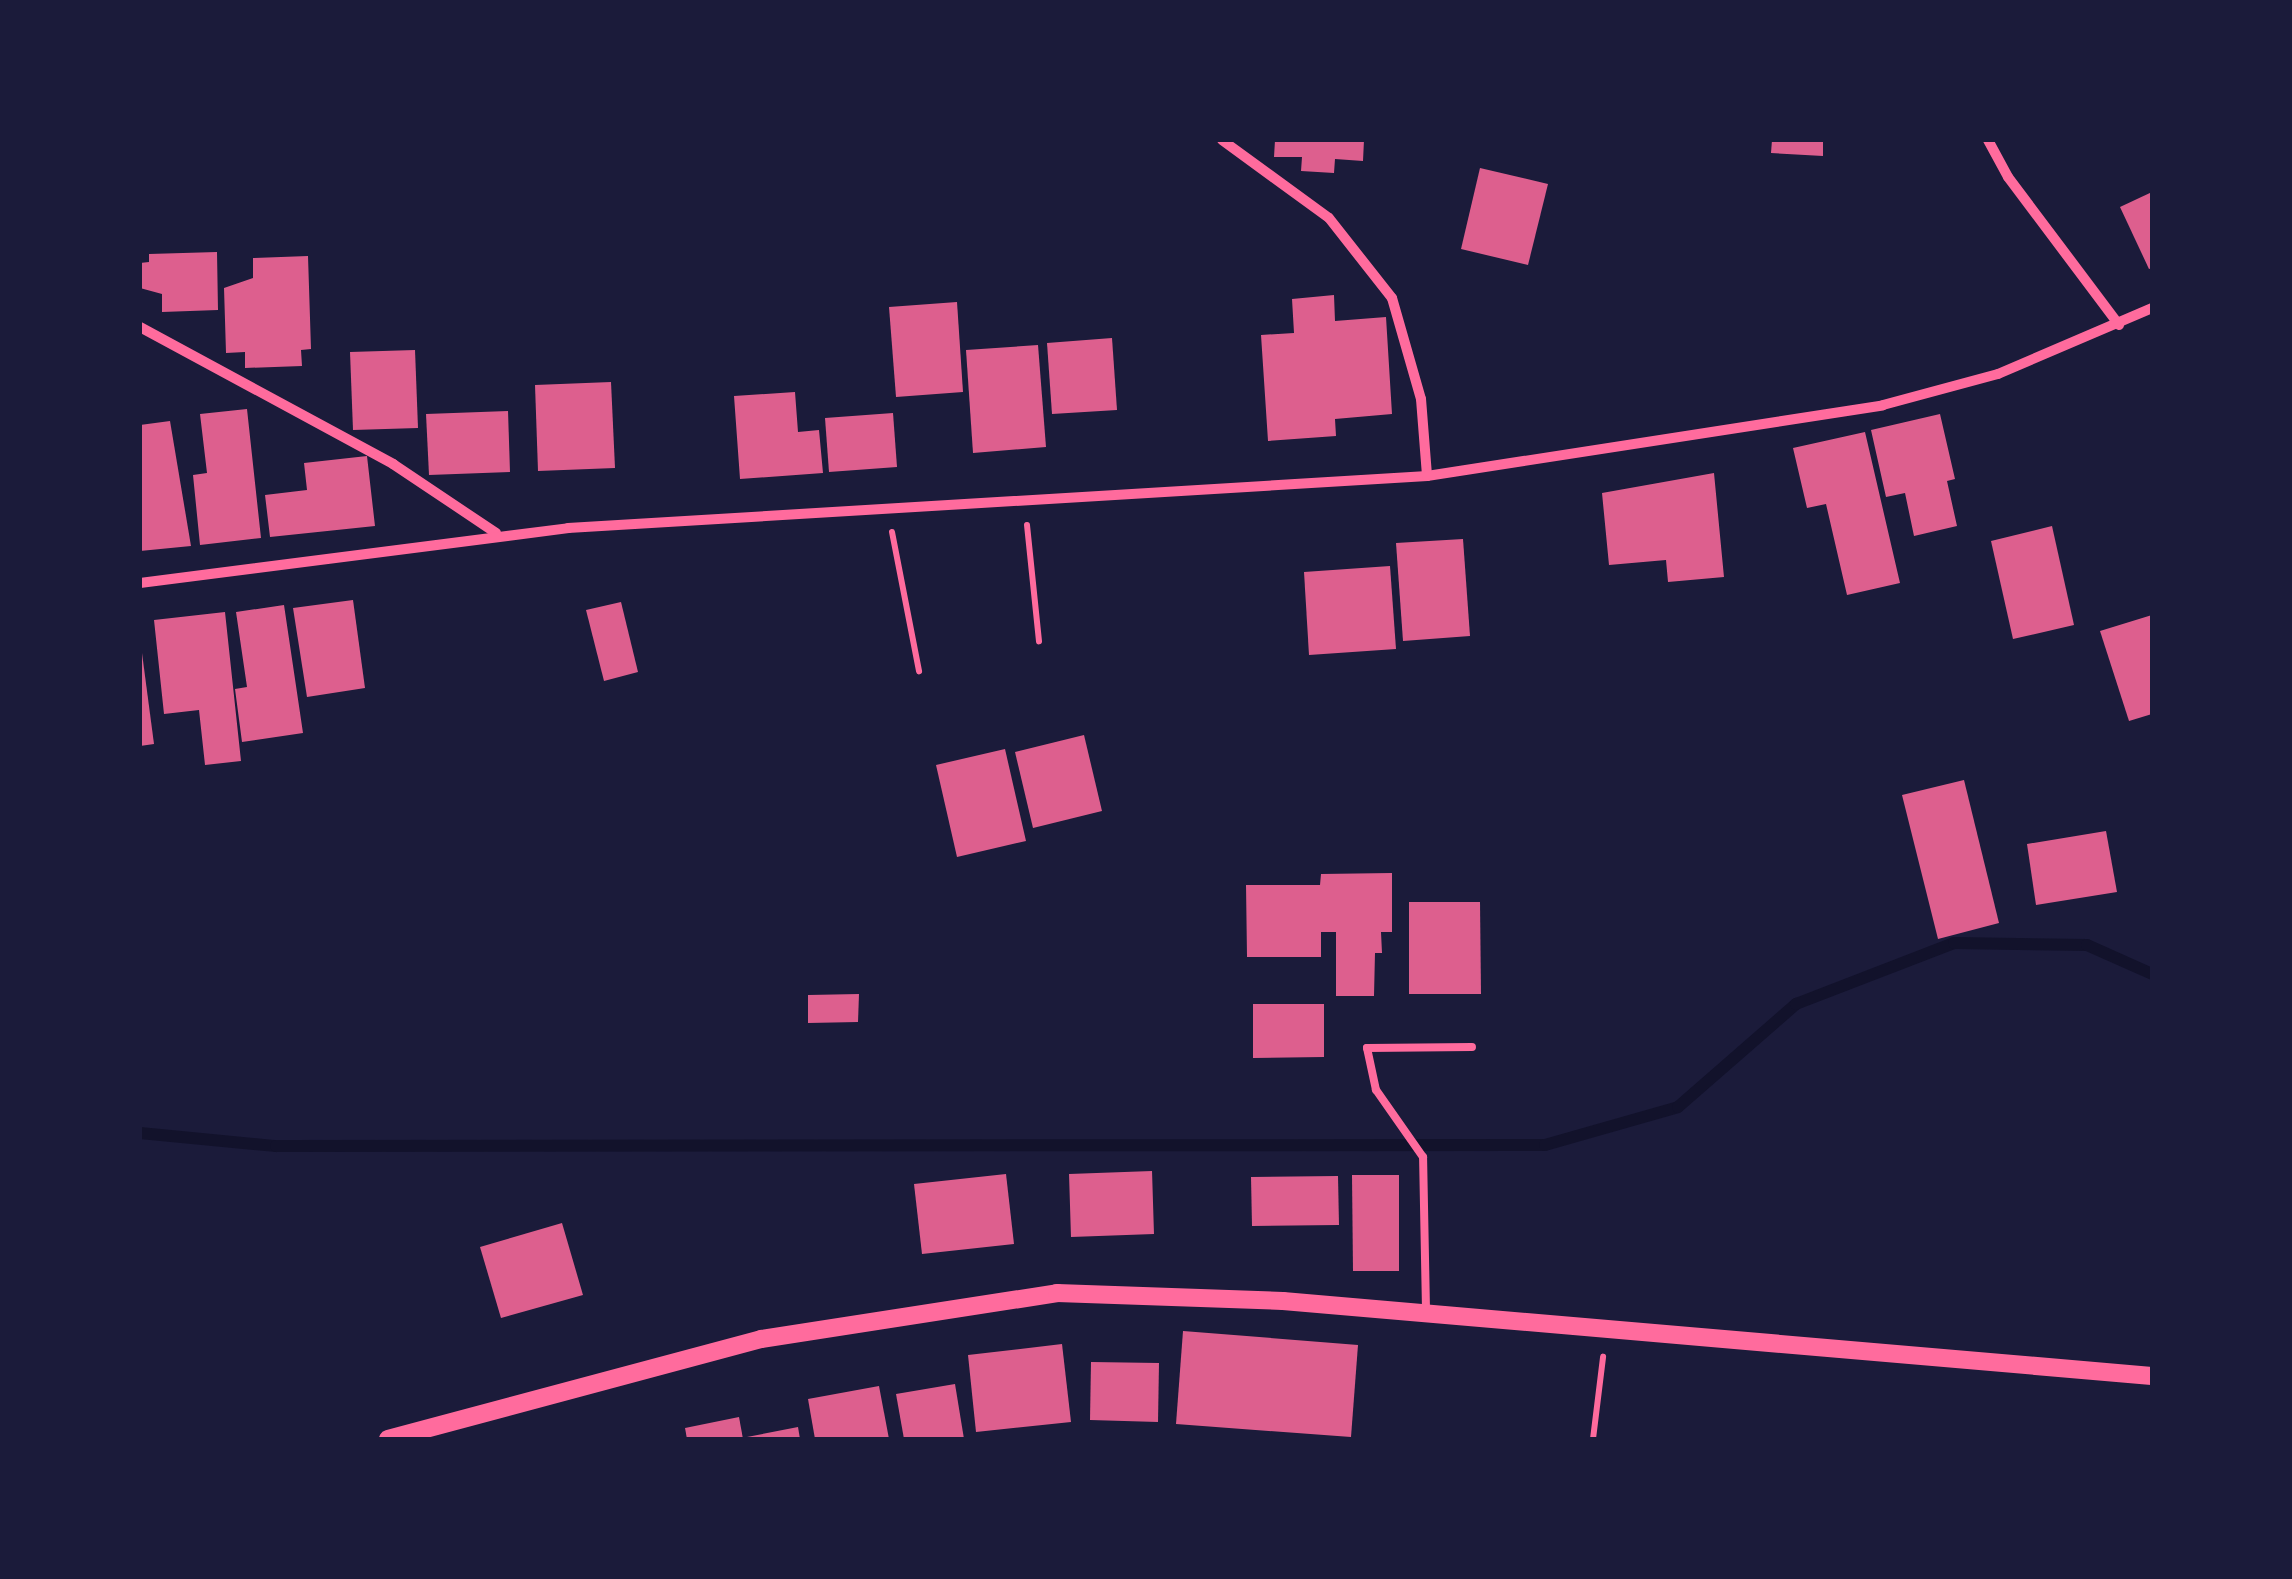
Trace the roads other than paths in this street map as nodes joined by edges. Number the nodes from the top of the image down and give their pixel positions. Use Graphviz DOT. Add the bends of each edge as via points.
graph roads {
  1 [pos="1222,140"];
  2 [pos="1988,140"];
  3 [pos="2152,308"];
  4 [pos="2119,325"];
  5 [pos="140,327"];
  6 [pos="1427,476"];
  7 [pos="497,534"];
  8 [pos="140,583"];
  9 [pos="1472,1047"];
  10 [pos="1426,1314"];
  11 [pos="2152,1376"];
  12 [pos="388,1439"];
  1 -- 6 [label="street" via="1329,218 1392,298 1420,399"];
  2 -- 4 [label="street" via="2008,177"];
  3 -- 4 [label="street"];
  4 -- 6 [label="street" via="1998,374 1882,405"];
  5 -- 7 [label="street" via="378,455"];
  6 -- 7 [label="street"];
  7 -- 8 [label="street"];
  9 -- 10 [label="lane" via="1366,1048 1376,1090 1424,1157"];
  10 -- 11 [label="street"];
  10 -- 12 [label="street" via="1175,1294 1058,1293 964,1303 668,1359"];
}
